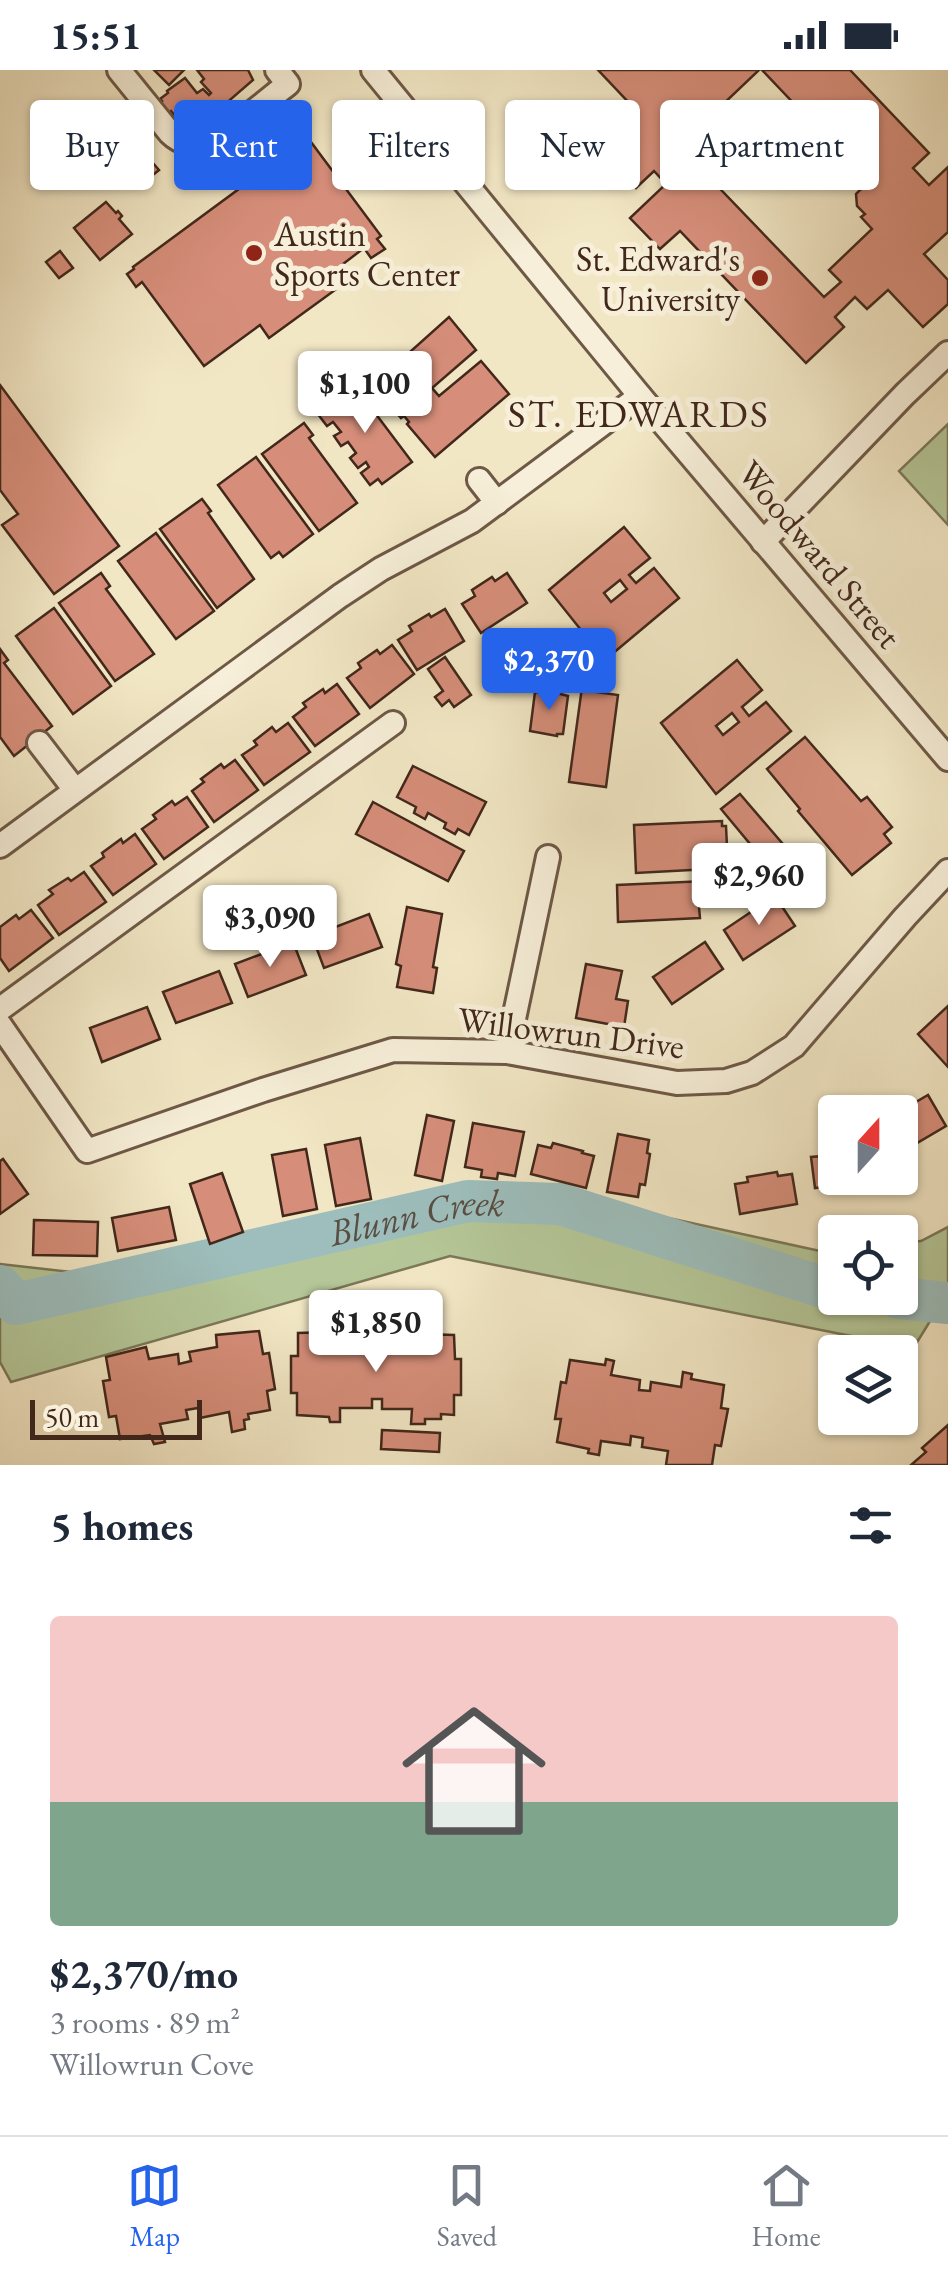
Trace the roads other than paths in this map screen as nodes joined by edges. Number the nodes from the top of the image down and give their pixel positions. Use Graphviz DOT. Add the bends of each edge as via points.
graph roads {
  1 [pos="119,70"];
  2 [pos="277,70"];
  3 [pos="372,70"];
  4 [pos="948,353"];
  5 [pos="640,396"];
  6 [pos="480,480"];
  7 [pos="497,503"];
  8 [pos="763,542"];
  9 [pos="393,723"];
  10 [pos="40,743"];
  11 [pos="948,758"];
  12 [pos="76,790"];
  13 [pos="0,846"];
  14 [pos="548,857"];
  15 [pos="948,871"];
  16 [pos="0,1009"];
  17 [pos="0,1025"];
  18 [pos="507,1052"];
  1 -- 2 [label="street" via="170,133 193,144 212,142 288,84"];
  3 -- 5 [label="street, Woodward Street"];
  4 -- 8 [label="street"];
  5 -- 7 [label="street"];
  5 -- 8 [label="street, Woodward Street"];
  6 -- 7 [label="street"];
  7 -- 12 [label="street" via="340,596"];
  8 -- 11 [label="street, Woodward Street"];
  9 -- 16 [label="street"];
  10 -- 12 [label="street"];
  12 -- 13 [label="street"];
  14 -- 18 [label="street"];
  15 -- 18 [label="street, Willowrun Drive" via="794,1046 752,1073 676,1083"];
  17 -- 18 [label="street, Willowrun Drive" via="87,1151 393,1050"];
}
